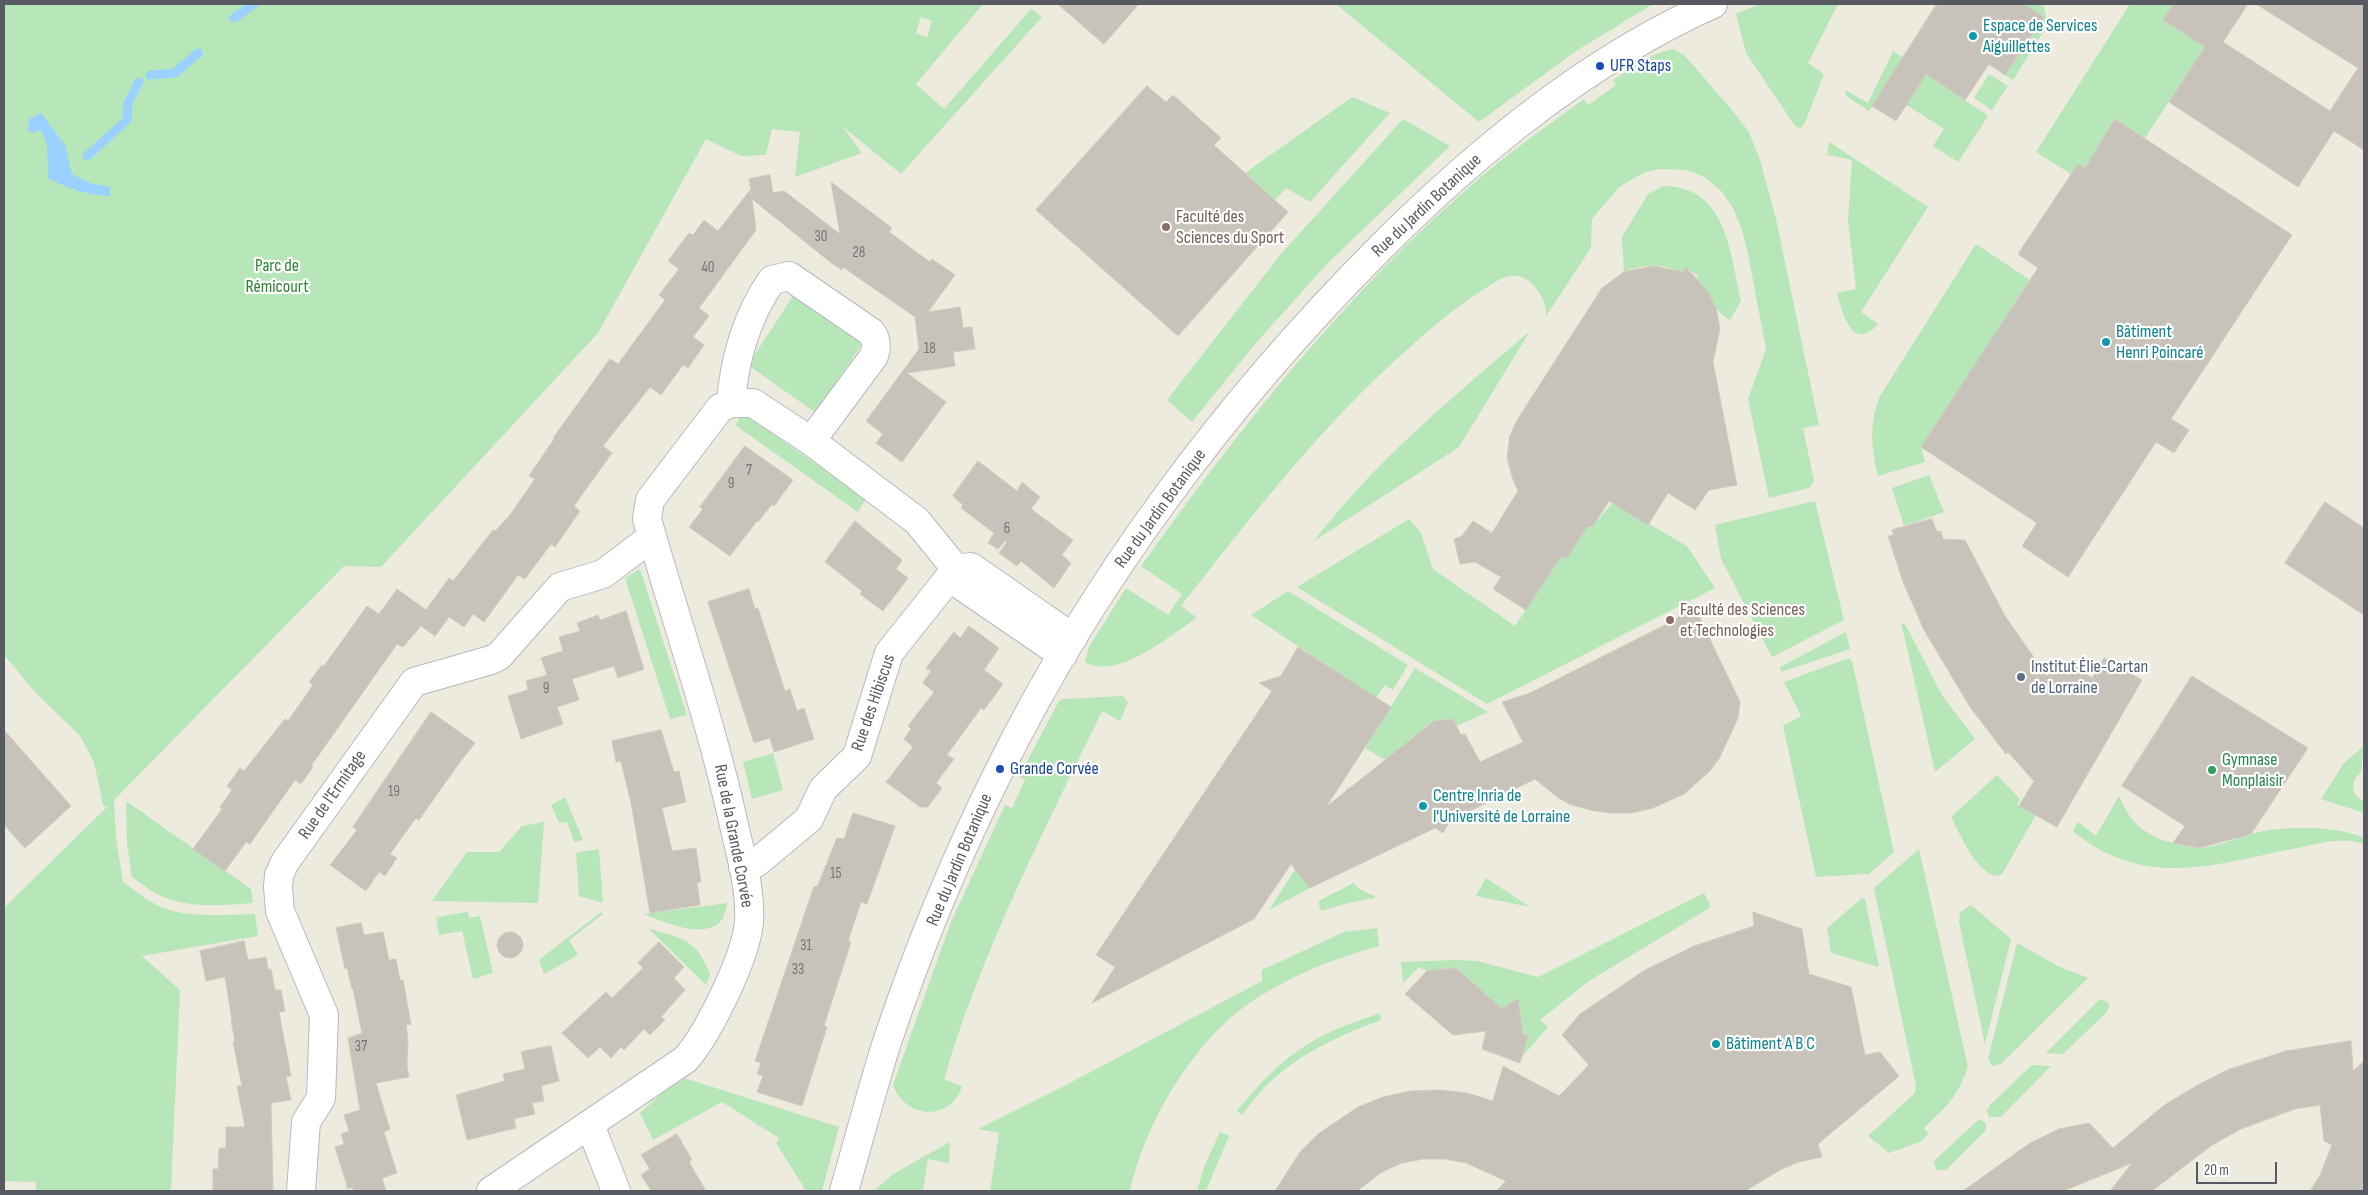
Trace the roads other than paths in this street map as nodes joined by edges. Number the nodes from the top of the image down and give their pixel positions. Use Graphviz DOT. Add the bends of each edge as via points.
graph roads {
  1 [pos="1713,4"];
  2 [pos="731,403"];
  3 [pos="811,441"];
  4 [pos="652,537"];
  5 [pos="956,569"];
  6 [pos="1068,646"];
  7 [pos="743,867"];
  8 [pos="590,1125"];
  9 [pos="301,1191"];
  10 [pos="491,1191"];
  11 [pos="616,1191"];
  12 [pos="844,1191"];
  1 -- 6 [label="street, Rue du Jardin Botanique" via="1648,36 1572,85 1500,139 1404,224 1304,327 1248,393 1155,514"];
  2 -- 3 [label="street" via="753,403"];
  2 -- 3 [label="street" via="740,348 764,292 772,280 789,276 876,338 874,356"];
  2 -- 4 [label="street, Rue de la Grande Corvée" via="720,408 708,421 650,500 647,519"];
  3 -- 5 [label="street" via="917,521"];
  4 -- 7 [label="street, Rue de la Grande Corvée" via="722,773"];
  4 -- 9 [label="street, Rue de l'Ermitage" via="603,574 560,587 499,656 414,682 285,862 279,875 280,911 324,1015 321,1098 306,1122"];
  5 -- 6 [label="street" via="971,567"];
  5 -- 7 [label="street, Rue des Hibiscus" via="889,653 858,756 823,789 809,819 756,863"];
  6 -- 12 [label="street, Rue du Jardin Botanique" via="1000,769 938,907 887,1044"];
  7 -- 8 [label="street, Rue de la Grande Corvée" via="748,901 745,943 707,1029 686,1059"];
  8 -- 10 [label="street, Rue de la Grande Corvée"];
  8 -- 11 [label="street"];
}
